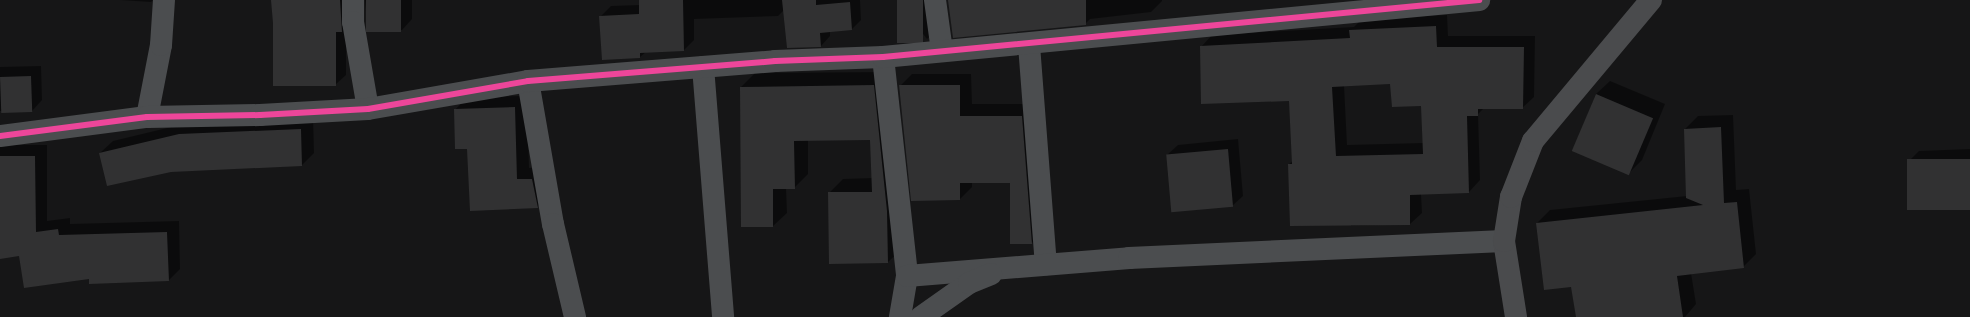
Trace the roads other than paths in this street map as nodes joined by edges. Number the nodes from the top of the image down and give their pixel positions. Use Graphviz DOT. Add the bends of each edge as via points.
graph roads {
  1 [pos="164,0"];
  2 [pos="352,0"];
  3 [pos="935,0"];
  4 [pos="1479,0"];
  5 [pos="1645,1"];
  6 [pos="1029,45"];
  7 [pos="942,51"];
  8 [pos="883,58"];
  9 [pos="703,67"];
  10 [pos="528,82"];
  11 [pos="368,109"];
  12 [pos="147,116"];
  13 [pos="0,136"];
  14 [pos="1504,241"];
  15 [pos="1046,264"];
  16 [pos="1004,267"];
  17 [pos="907,276"];
  18 [pos="575,317"];
  19 [pos="723,317"];
  20 [pos="900,317"];
  21 [pos="921,317"];
  22 [pos="1516,317"];
  1 -- 12 [label="street" via="161,45"];
  2 -- 11 [label="street" via="353,22"];
  3 -- 7 [label="street"];
  4 -- 6 [label="street"];
  5 -- 14 [label="street" via="1533,141 1511,197"];
  6 -- 7 [label="street"];
  6 -- 15 [label="street"];
  7 -- 8 [label="street"];
  8 -- 9 [label="street"];
  8 -- 17 [label="street"];
  9 -- 10 [label="street"];
  9 -- 19 [label="street"];
  10 -- 11 [label="street"];
  10 -- 18 [label="street" via="553,224"];
  11 -- 12 [label="street" via="260,115"];
  12 -- 13 [label="street"];
  14 -- 15 [label="street"];
  14 -- 22 [label="street"];
  15 -- 16 [label="street"];
  16 -- 17 [label="street"];
  16 -- 21 [label="street" via="969,283"];
  17 -- 20 [label="street"];
}
